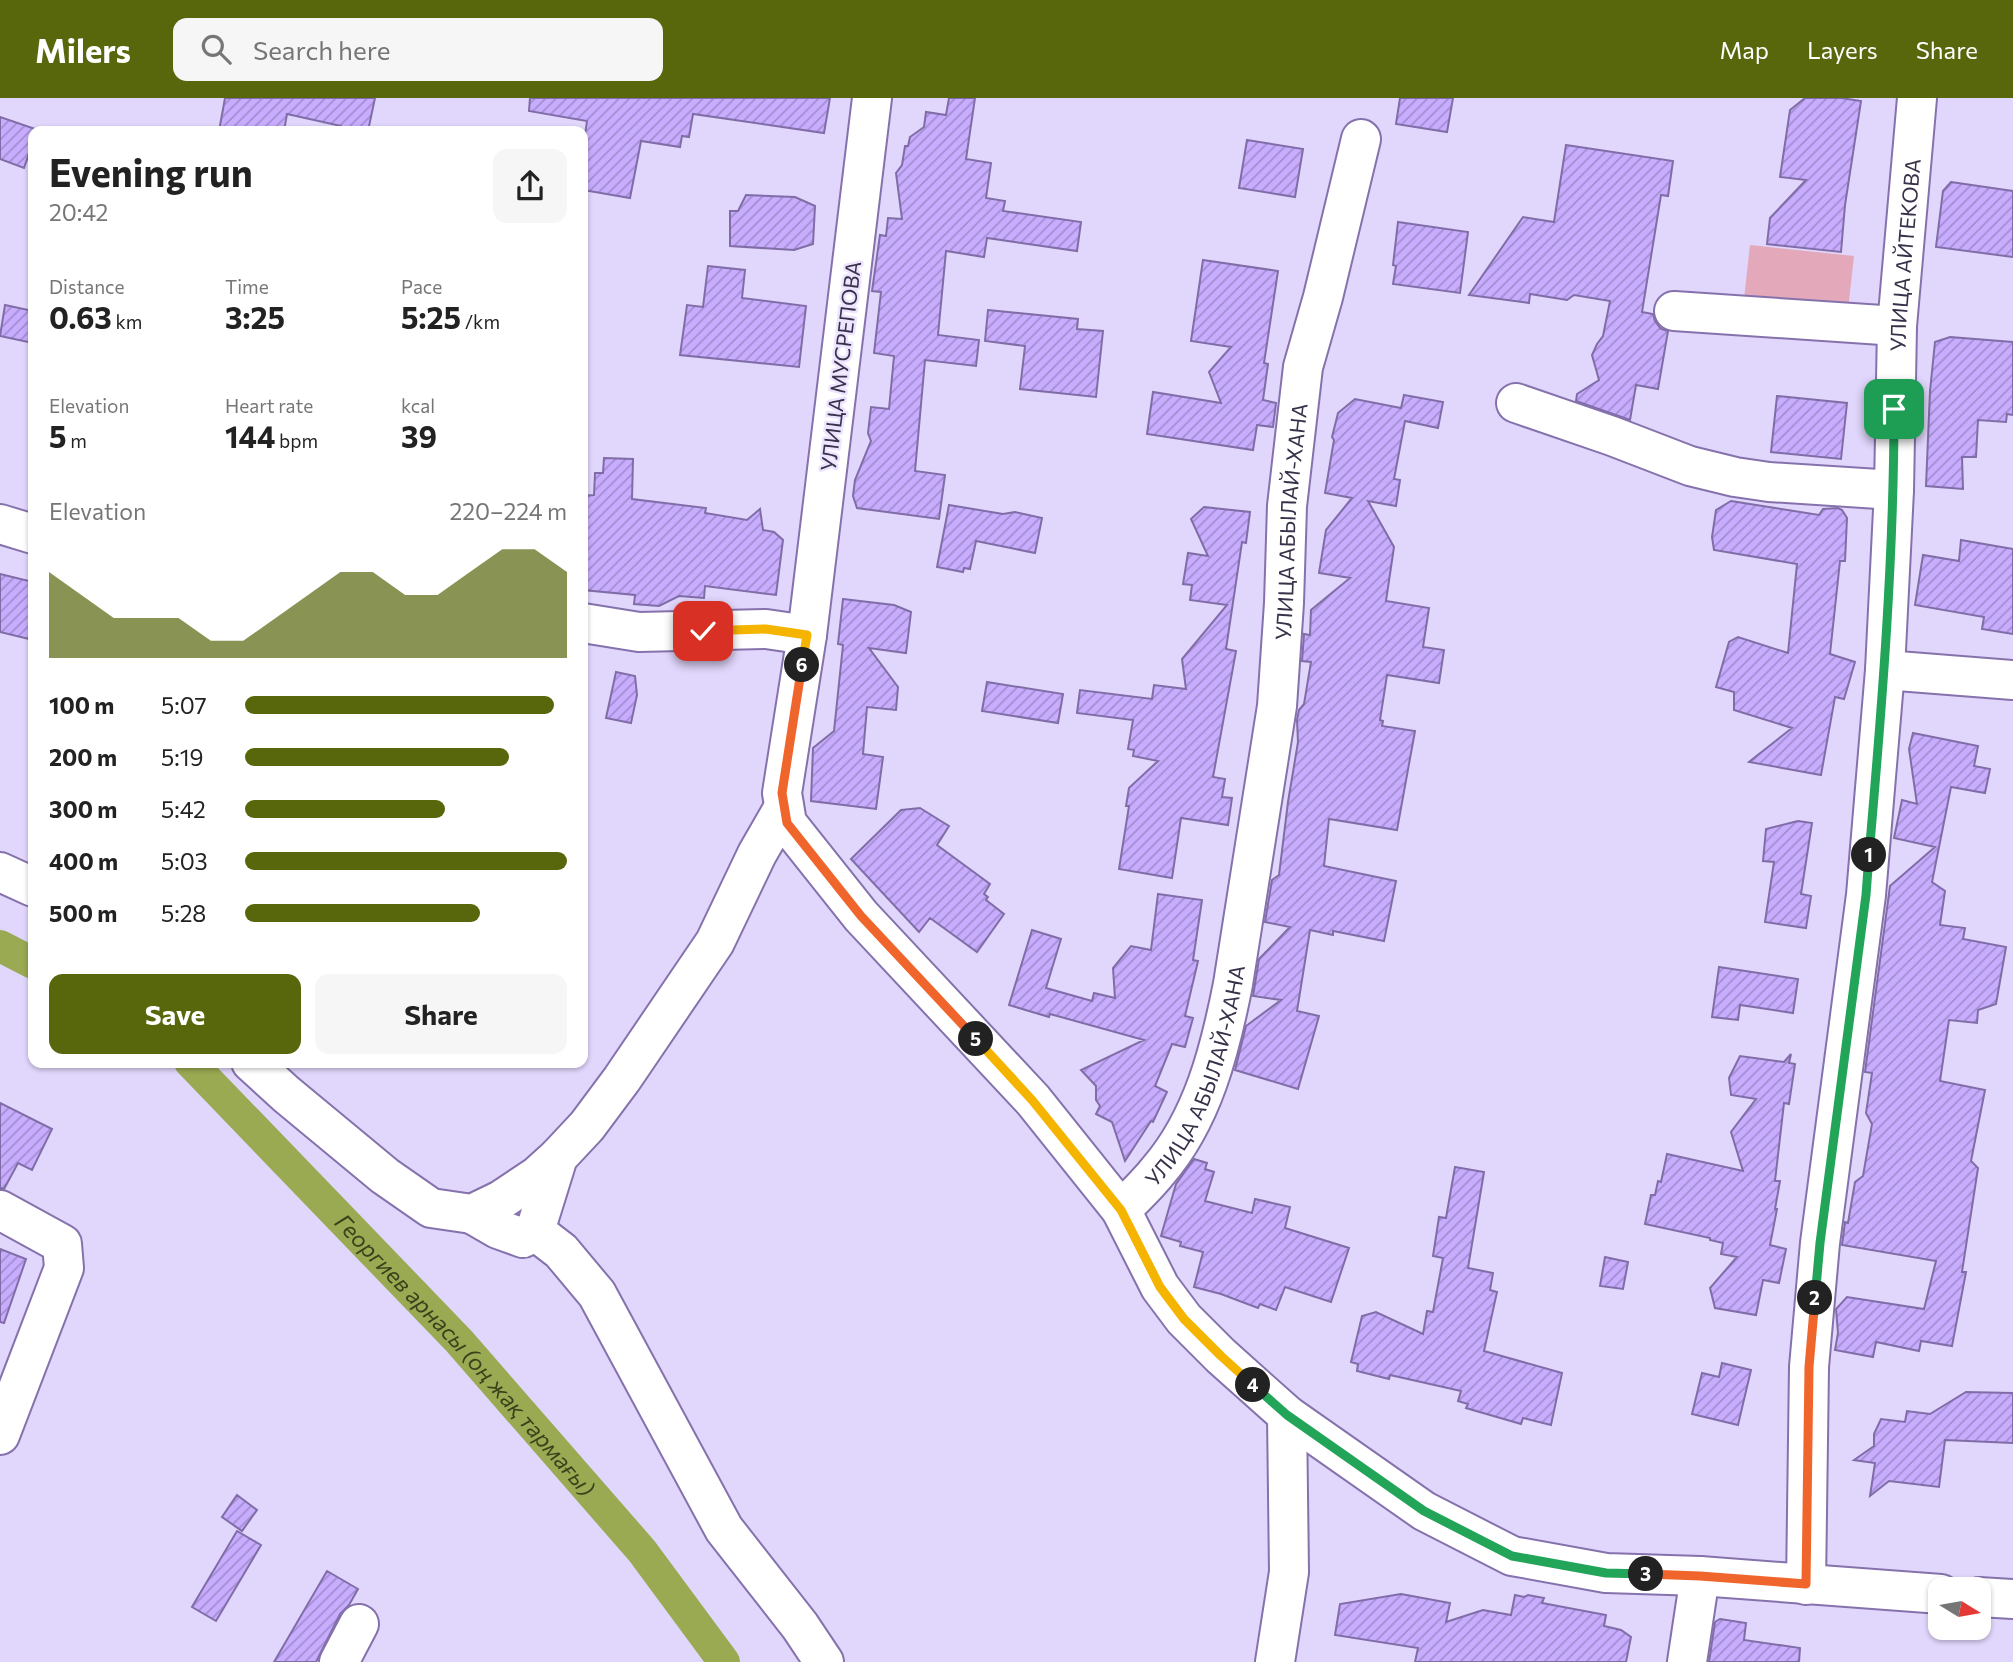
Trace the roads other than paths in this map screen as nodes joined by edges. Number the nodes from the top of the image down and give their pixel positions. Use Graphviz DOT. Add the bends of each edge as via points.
graph roads {
  1 [pos="872,98"];
  2 [pos="1917,98"];
  3 [pos="1360,139"];
  4 [pos="1674,311"];
  5 [pos="1897,326"];
  6 [pos="1516,403"];
  7 [pos="1894,490"];
  8 [pos="0,524"];
  9 [pos="28,532"];
  10 [pos="588,624"];
  11 [pos="807,635"];
  12 [pos="1885,670"];
  13 [pos="2013,680"];
  14 [pos="784,807"];
  15 [pos="0,872"];
  16 [pos="28,885"];
  17 [pos="258,1068"];
  18 [pos="558,1157"];
  19 [pos="0,1210"];
  20 [pos="1121,1210"];
  21 [pos="472,1214"];
  22 [pos="535,1231"];
  23 [pos="1287,1415"];
  24 [pos="0,1435"];
  25 [pos="1700,1576"];
  26 [pos="1806,1584"];
  27 [pos="1928,1593"];
  28 [pos="1992,1598"];
  29 [pos="2013,1599"];
  30 [pos="359,1624"];
  31 [pos="339,1662"];
  32 [pos="824,1662"];
  33 [pos="1275,1662"];
  34 [pos="1687,1662"];
  1 -- 11 [label="street, УЛИЦА МУСРЕПОВА"];
  2 -- 5 [label="street, УЛИЦА АЙТЕКОВА"];
  3 -- 20 [label="street, УЛИЦА АБЫЛАЙ-ХАНА" via="1303,367 1287,506 1277,706 1224,1027 1192,1120 1160,1170"];
  4 -- 5 [label="street"];
  5 -- 7 [label="street, УЛИЦА АЙТЕКОВА"];
  6 -- 7 [label="street" via="1690,466 1735,477"];
  7 -- 12 [label="street, УЛИЦА АЙТЕКОВА"];
  8 -- 9 [label="street"];
  10 -- 11 [label="street" via="639,632 766,629"];
  11 -- 14 [label="street, УЛИЦА АБЫЛАЙ-ХАНА" via="782,793"];
  12 -- 13 [label="street"];
  12 -- 26 [label="street, УЛИЦА АЙТЕКОВА" via="1866,895 1820,1243 1809,1367"];
  14 -- 18 [label="street" via="715,942 622,1079"];
  14 -- 20 [label="street, УЛИЦА АБЫЛАЙ-ХАНА" via="787,823 861,916 1032,1100"];
  15 -- 16 [label="street"];
  17 -- 21 [label="street" via="375,1168 431,1208"];
  18 -- 21 [label="street" via="501,1200"];
  18 -- 22 [label="street"];
  19 -- 24 [label="street" via="62,1244 64,1268"];
  20 -- 23 [label="street" via="1160,1287 1184,1319"];
  21 -- 22 [label="street" via="523,1238"];
  22 -- 32 [label="street" via="561,1251 597,1294 724,1529"];
  23 -- 25 [label="street" via="1424,1511 1512,1556 1606,1573"];
  23 -- 33 [label="street" via="1289,1572"];
  25 -- 26 [label="street"];
  25 -- 34 [label="street"];
  26 -- 27 [label="street"];
  28 -- 29 [label="street"];
  30 -- 31 [label="street"];
}
